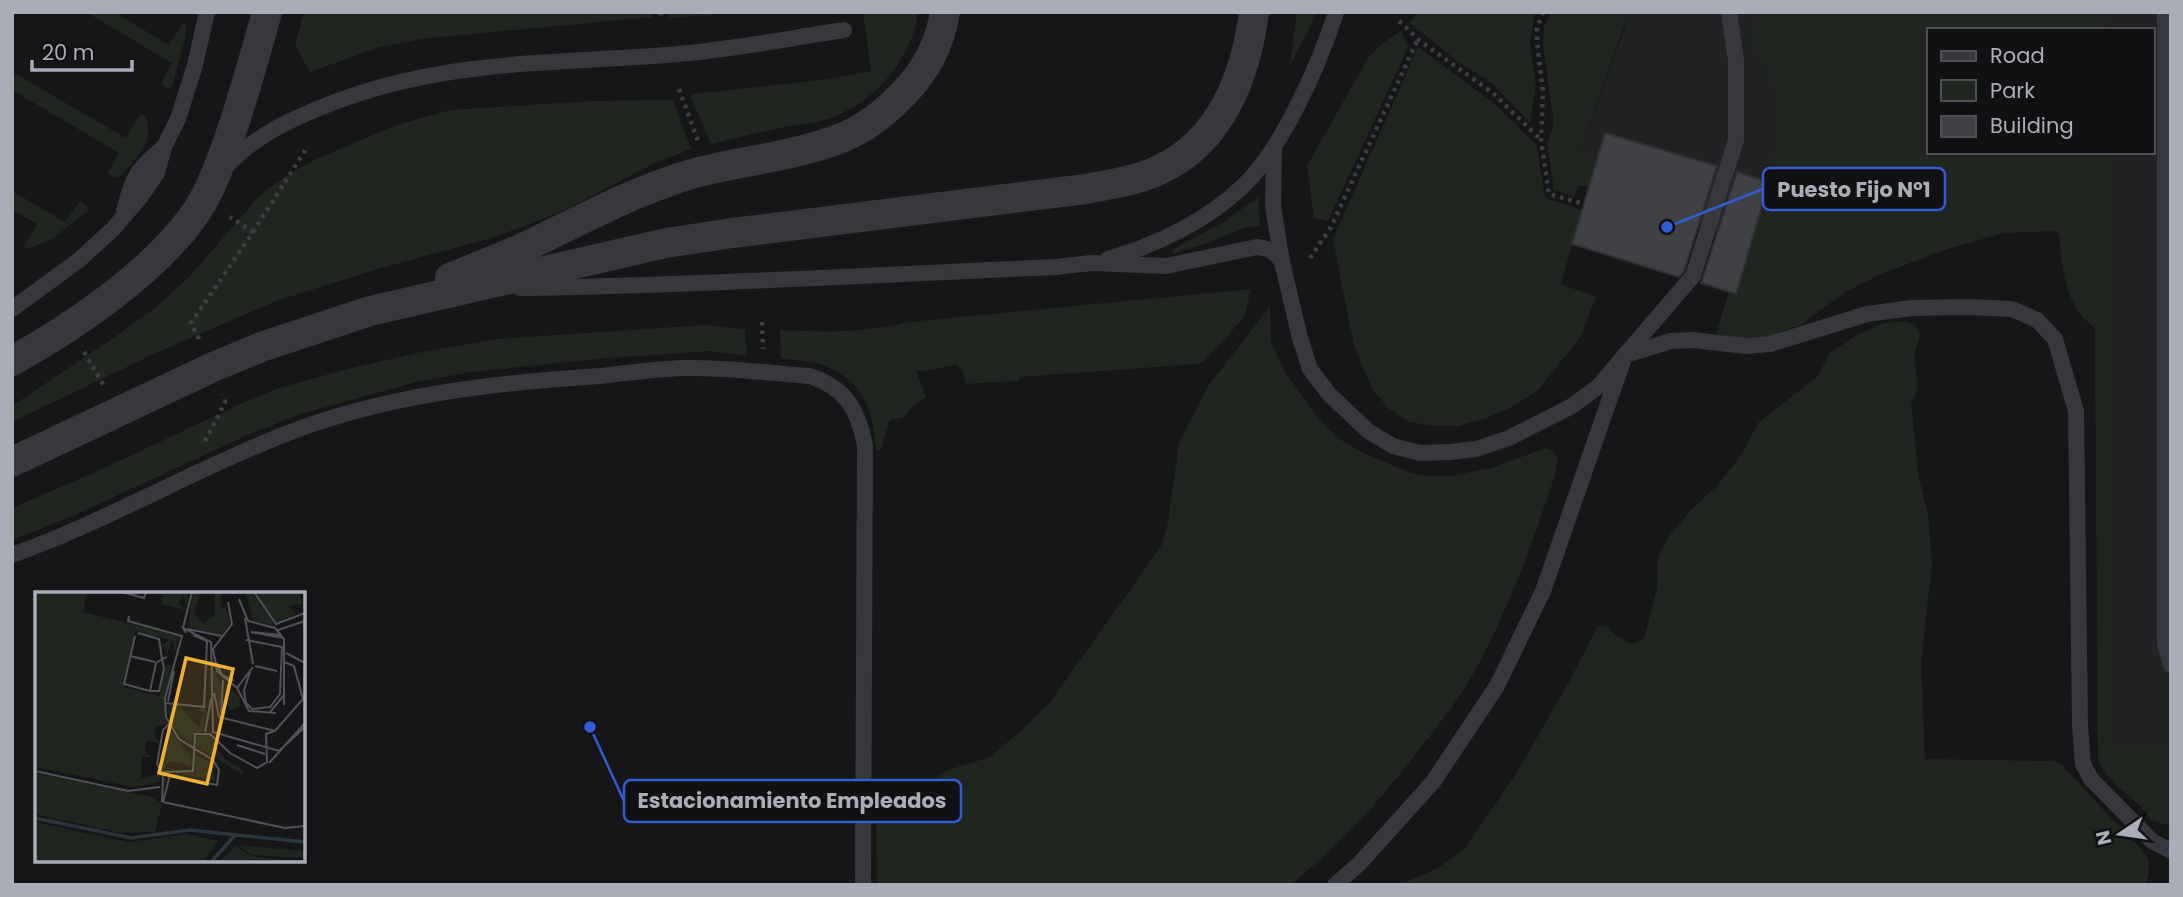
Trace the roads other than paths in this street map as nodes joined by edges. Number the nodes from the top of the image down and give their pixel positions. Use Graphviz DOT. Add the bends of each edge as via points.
graph roads {
  1 [pos="207,12"];
  2 [pos="267,12"];
  3 [pos="945,12"];
  4 [pos="1254,12"];
  5 [pos="1336,12"];
  6 [pos="1729,12"];
  7 [pos="2165,12"];
  8 [pos="845,30"];
  9 [pos="1274,149"];
  10 [pos="210,187"];
  11 [pos="1282,262"];
  12 [pos="1092,263"];
  13 [pos="468,288"];
  14 [pos="12,309"];
  15 [pos="370,311"];
  16 [pos="1625,355"];
  17 [pos="12,361"];
  18 [pos="12,462"];
  19 [pos="12,555"];
  20 [pos="2171,665"];
  21 [pos="2170,852"];
  22 [pos="863,885"];
  23 [pos="1335,885"];
  1 -- 14 [label="lane" via="195,65 157,173 113,229"];
  2 -- 10 [label="street" via="248,82"];
  3 -- 15 [label="street" via="934,53 920,76 870,122 842,138 670,180"];
  4 -- 13 [label="street" via="1245,62 1231,99 1190,152 1160,170 1086,189 666,243"];
  5 -- 9 [label="lane"];
  6 -- 16 [label="lane" via="1736,60 1736,140 1718,202 1693,276"];
  7 -- 20 [label="lane" via="2165,644"];
  8 -- 10 [label="lane" via="669,55 441,72 387,85 281,125 254,141"];
  9 -- 11 [label="lane" via="1273,206"];
  9 -- 12 [label="lane" via="1244,186 1202,216 1127,254"];
  10 -- 17 [label="street" via="164,250 119,290"];
  11 -- 12 [label="lane" via="1276,252 1257,247 1166,266"];
  11 -- 16 [label="lane" via="1310,369 1344,411 1393,446 1420,453 1450,452 1509,438 1572,406 1599,386"];
  12 -- 13 [label="lane" via="667,285"];
  13 -- 15 [label="street"];
  15 -- 18 [label="street" via="213,367"];
  16 -- 21 [label="lane" via="1671,341 1770,344 1867,314 1912,308 2012,309 2037,320 2055,339 2076,411 2083,764 2091,779 2152,841"];
  16 -- 23 [label="lane" via="1543,591 1497,686 1433,782"];
  19 -- 22 [label="lane" via="285,434 366,408 444,391 524,381 766,365 825,381 848,399 865,445"];
}
